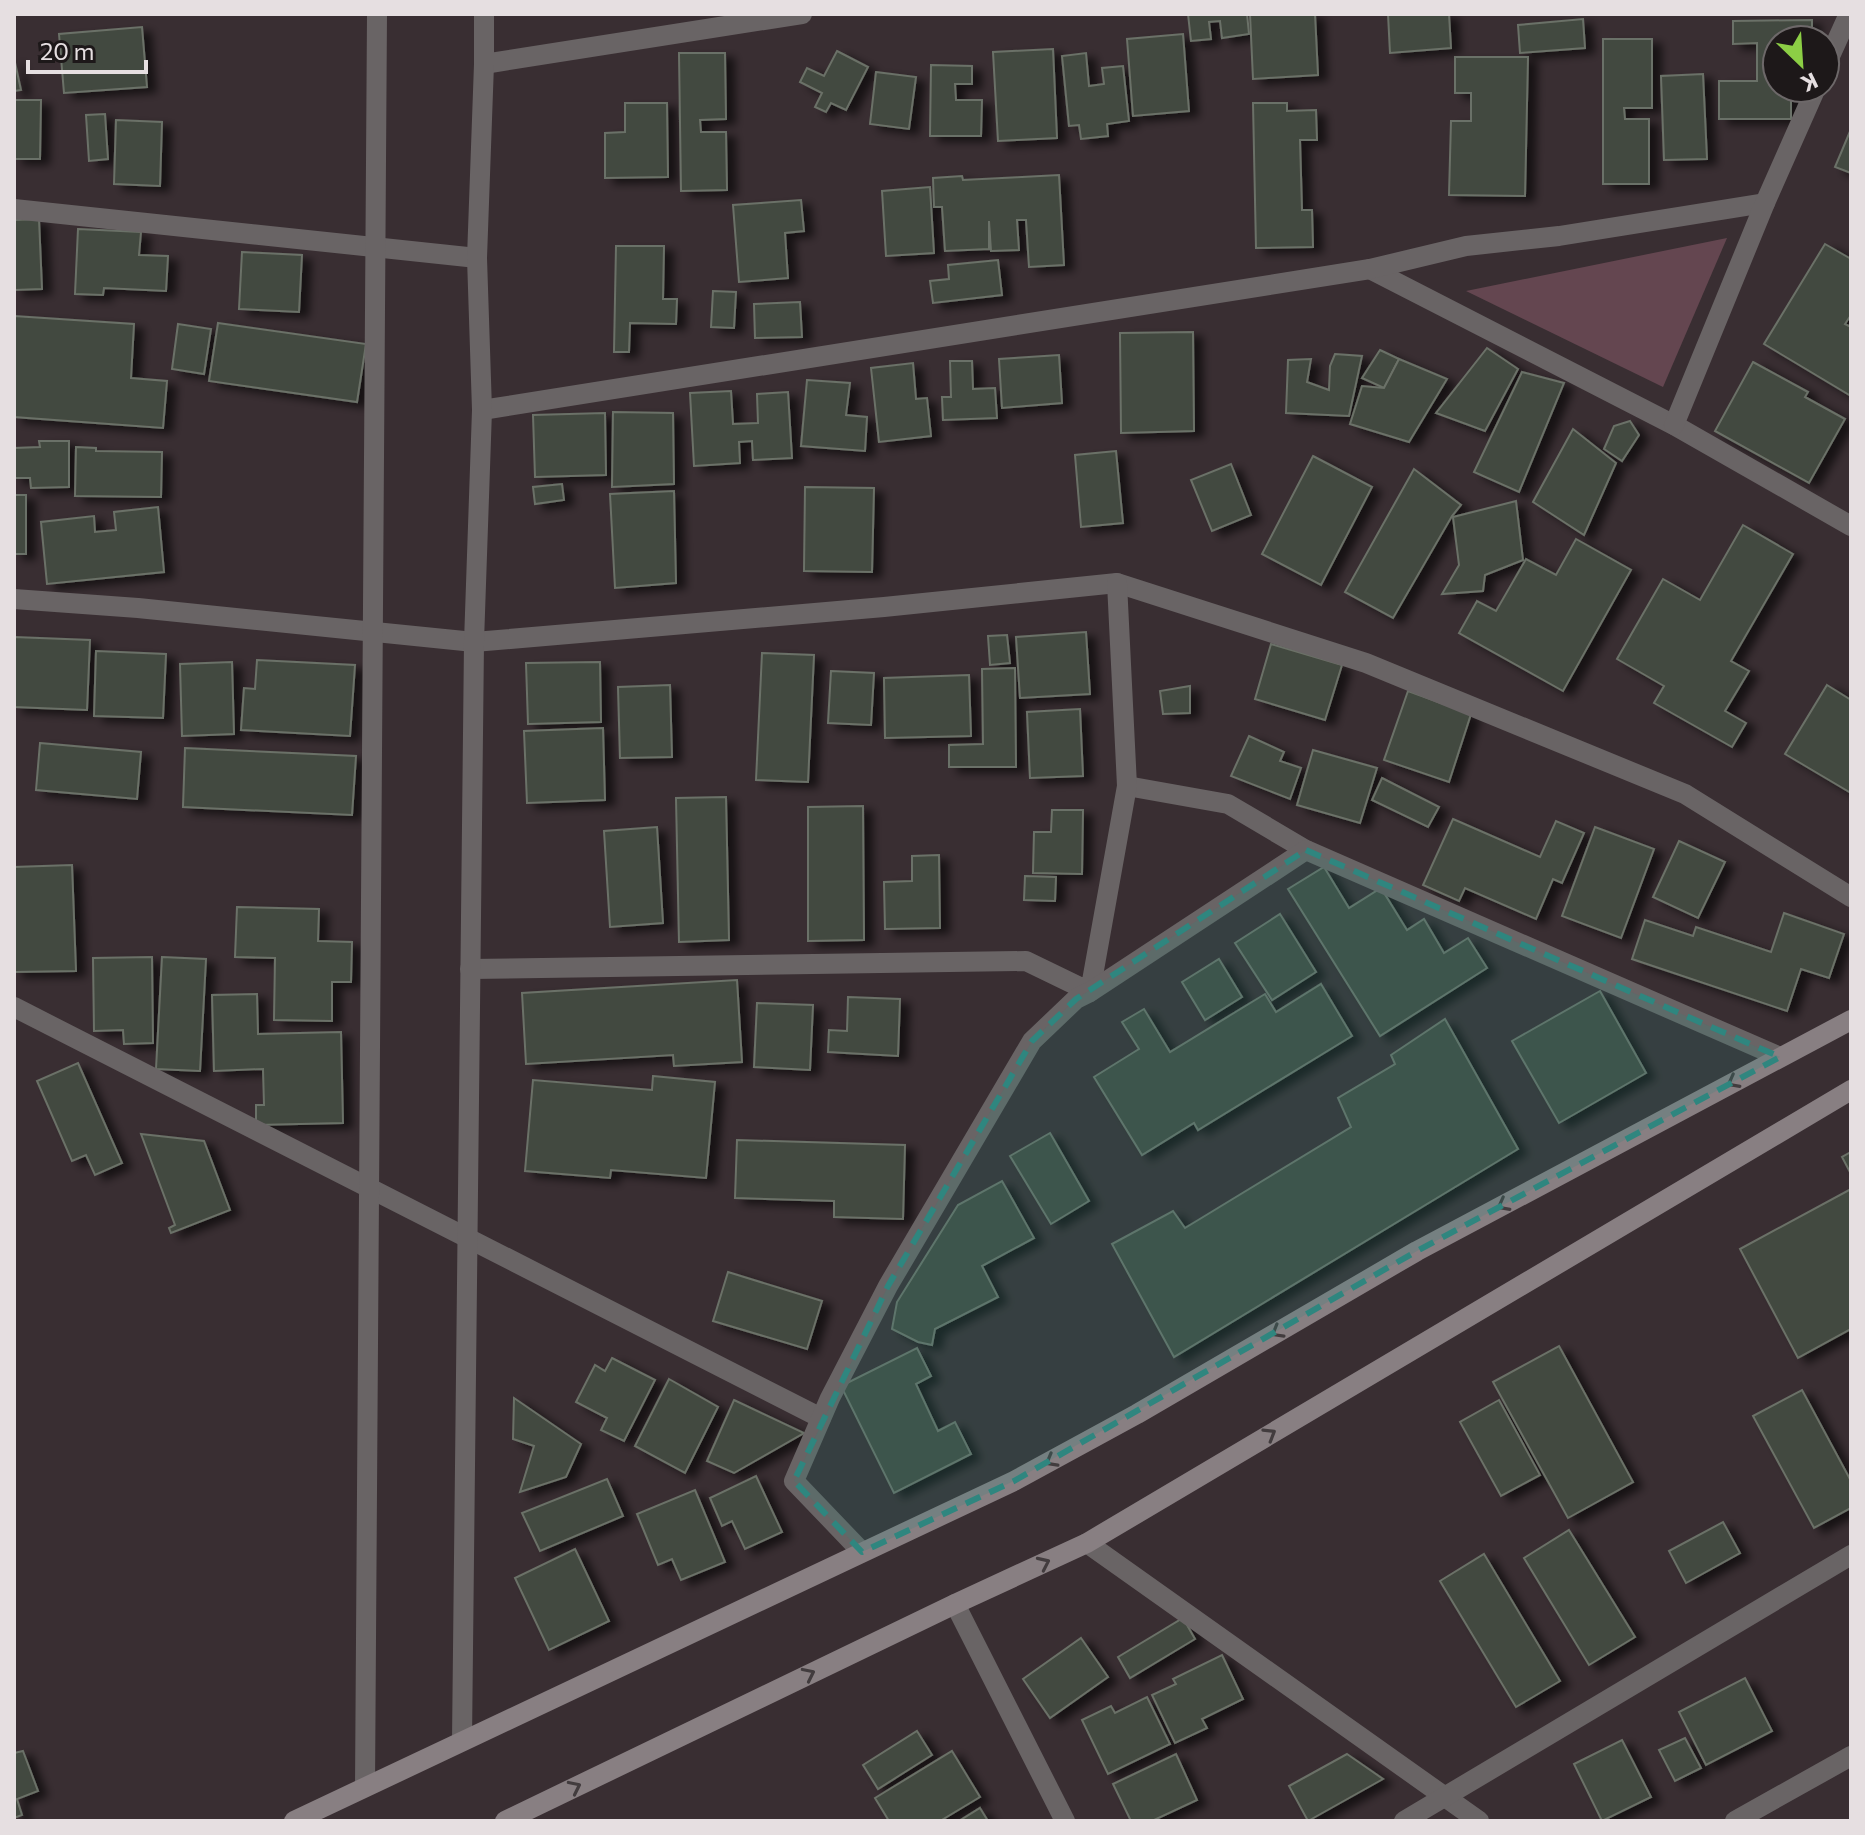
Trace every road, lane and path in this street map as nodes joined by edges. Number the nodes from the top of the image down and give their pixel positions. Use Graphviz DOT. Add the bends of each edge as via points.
graph roads {
  1 [pos="377,14"];
  2 [pos="484,14"];
  3 [pos="802,14"];
  4 [pos="484,64"];
  5 [pos="1809,104"];
  6 [pos="1765,203"];
  7 [pos="14,209"];
  8 [pos="375,247"];
  9 [pos="477,258"];
  10 [pos="1370,269"];
  11 [pos="482,410"];
  12 [pos="1674,425"];
  13 [pos="1851,526"];
  14 [pos="1117,583"];
  15 [pos="14,599"];
  16 [pos="373,632"];
  17 [pos="474,642"];
  18 [pos="1127,786"];
  19 [pos="1306,850"];
  20 [pos="1851,897"];
  21 [pos="470,969"];
  22 [pos="1090,992"];
  23 [pos="14,1007"];
  24 [pos="1851,1020"];
  25 [pos="1780,1057"];
  26 [pos="1851,1090"];
  27 [pos="370,1188"];
  28 [pos="467,1238"];
  29 [pos="821,1418"];
  30 [pos="1087,1543"];
  31 [pos="862,1552"];
  32 [pos="1851,1555"];
  33 [pos="955,1604"];
  34 [pos="462,1741"];
  35 [pos="1851,1756"];
  36 [pos="365,1787"];
  37 [pos="1446,1797"];
  38 [pos="294,1821"];
  39 [pos="505,1821"];
  40 [pos="1065,1821"];
  41 [pos="1404,1821"];
  42 [pos="1479,1821"];
  43 [pos="1735,1821"];
  1 -- 8 [label="street"];
  2 -- 4 [label="street"];
  3 -- 4 [label="street"];
  4 -- 9 [label="street"];
  5 -- 6 [label="street"];
  6 -- 10 [label="street" via="1466,246"];
  6 -- 12 [label="street"];
  7 -- 8 [label="street"];
  8 -- 9 [label="street"];
  8 -- 16 [label="street"];
  9 -- 11 [label="street"];
  10 -- 11 [label="street"];
  10 -- 12 [label="street"];
  11 -- 17 [label="street"];
  12 -- 13 [label="street"];
  14 -- 17 [label="street"];
  14 -- 18 [label="street"];
  14 -- 20 [label="street" via="1366,663 1685,794"];
  15 -- 16 [label="street"];
  16 -- 17 [label="street"];
  16 -- 27 [label="street"];
  17 -- 21 [label="street"];
  18 -- 19 [label="street" via="1228,804"];
  18 -- 22 [label="street"];
  19 -- 22 [label="street"];
  19 -- 25 [label="street"];
  21 -- 22 [label="street" via="1026,961"];
  21 -- 28 [label="street"];
  22 -- 29 [label="street" via="1032,1041 888,1286"];
  23 -- 27 [label="street"];
  24 -- 25 [label="main road"];
  25 -- 31 [label="main road, one-way" via="1417,1251 1014,1481"];
  30 -- 26 [label="main road, one-way"];
  27 -- 28 [label="street"];
  27 -- 36 [label="street"];
  28 -- 29 [label="street"];
  28 -- 34 [label="street"];
  29 -- 31 [label="street" via="794,1481"];
  33 -- 30 [label="main road, one-way"];
  30 -- 37 [label="street"];
  31 -- 34 [label="main road"];
  32 -- 37 [label="street"];
  39 -- 33 [label="main road, one-way"];
  33 -- 40 [label="street"];
  34 -- 36 [label="main road"];
  35 -- 43 [label="street"];
  36 -- 38 [label="main road"];
  37 -- 41 [label="street"];
  37 -- 42 [label="street"];
}
